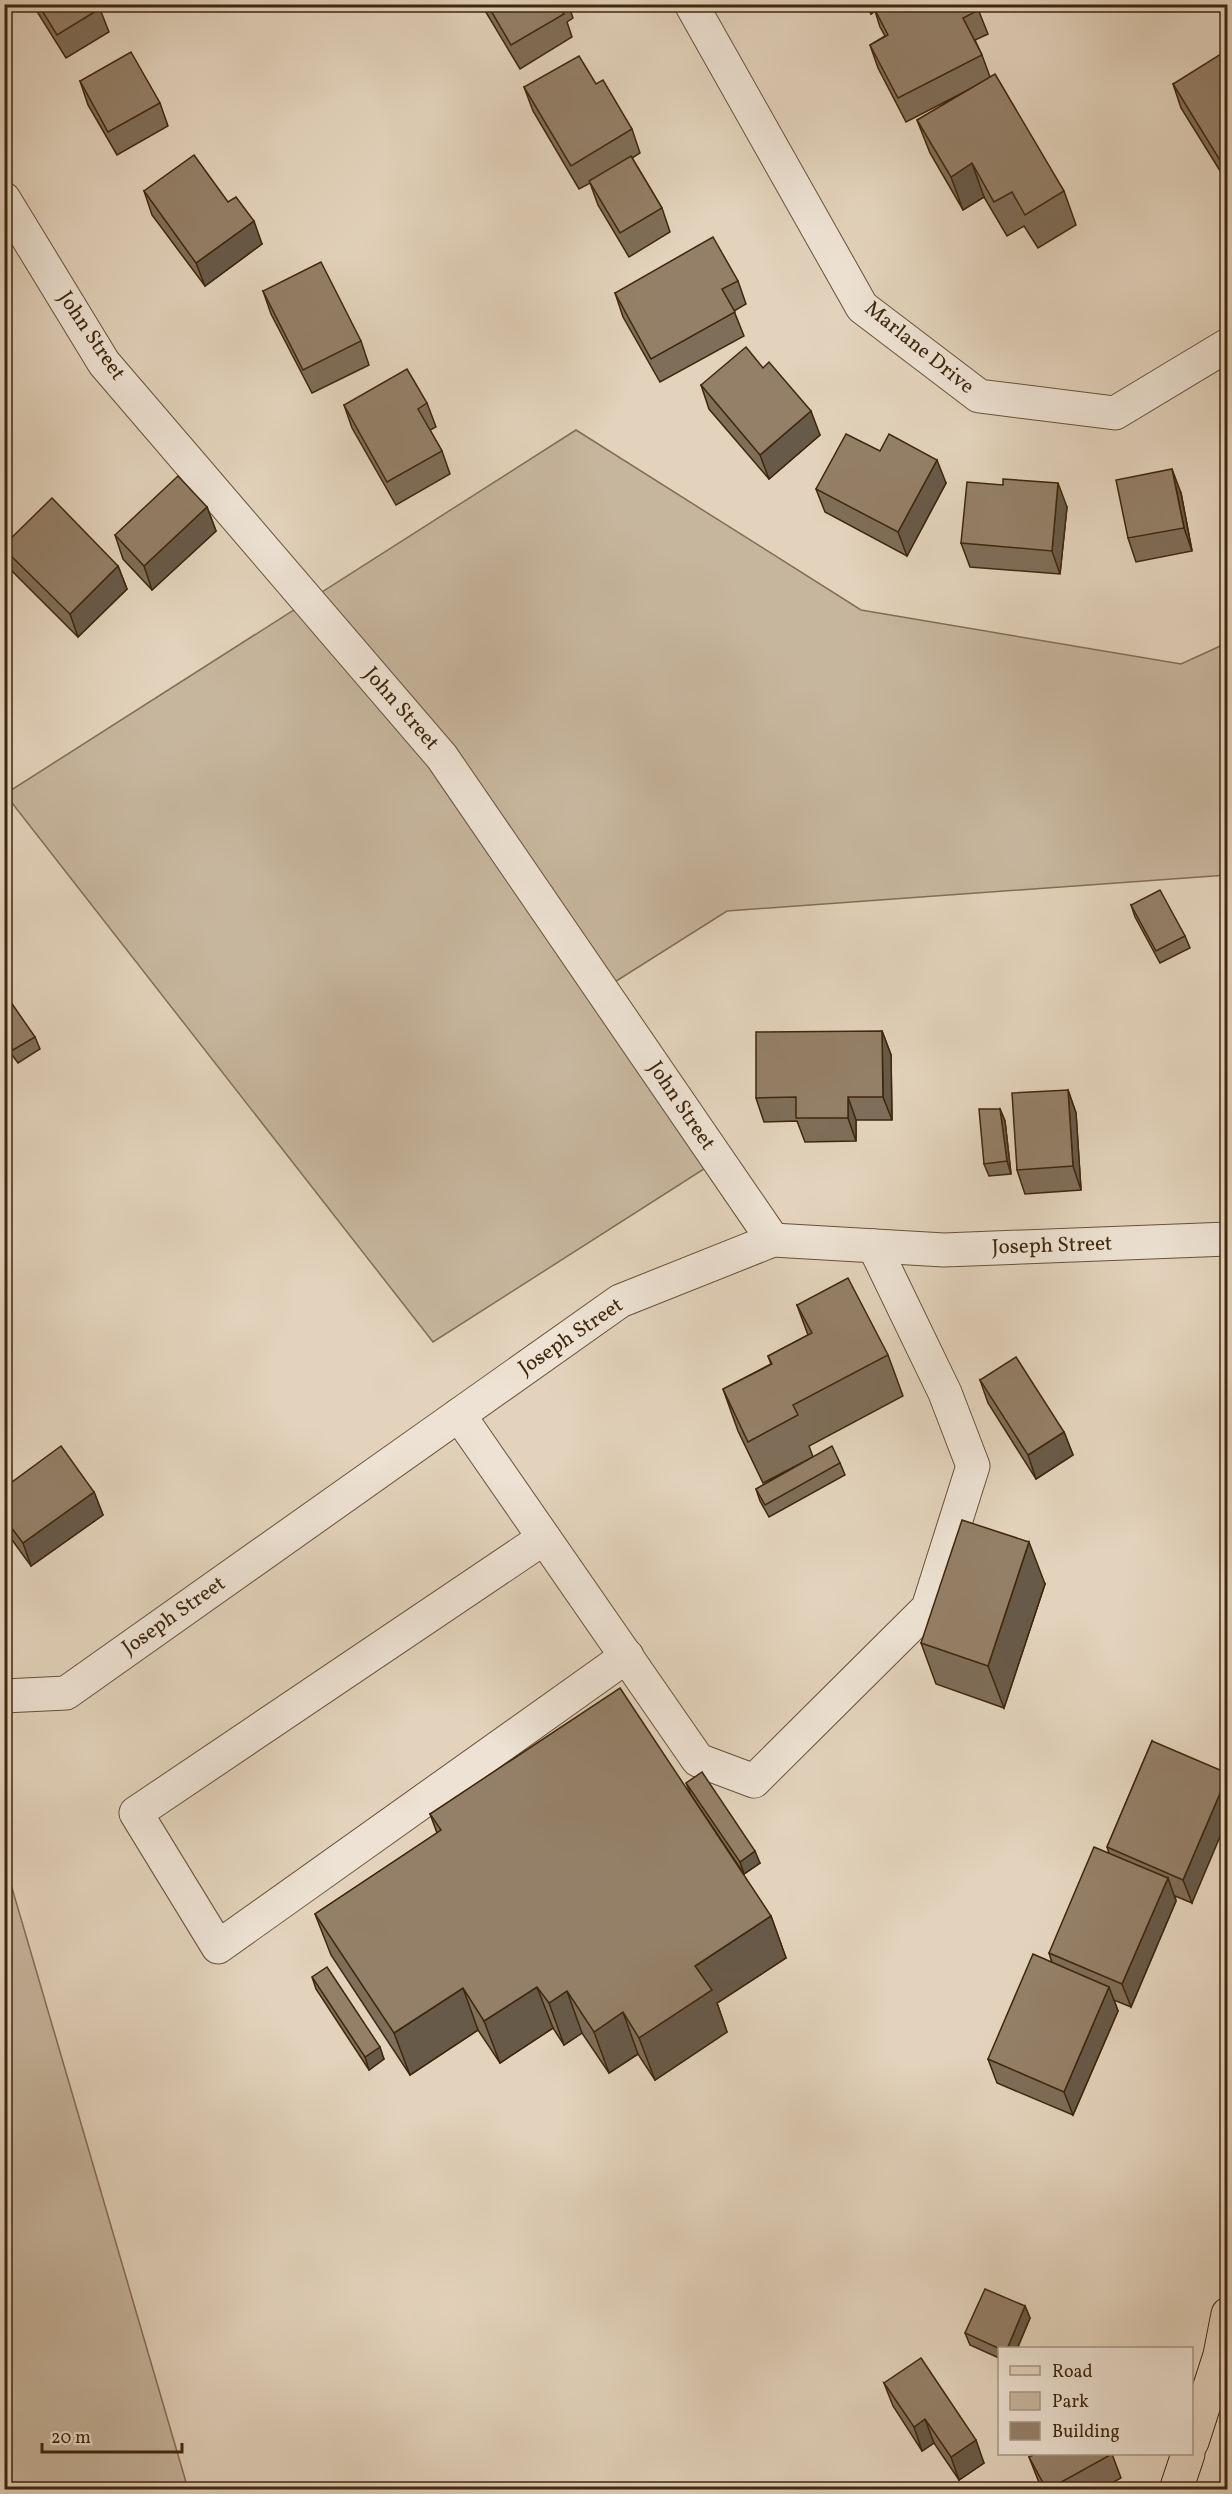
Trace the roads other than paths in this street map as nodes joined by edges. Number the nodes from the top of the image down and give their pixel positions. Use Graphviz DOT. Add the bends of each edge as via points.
graph roads {
  1 [pos="691,4"];
  2 [pos="4,199"];
  3 [pos="1227,345"];
  4 [pos="1227,1239"];
  5 [pos="773,1240"];
  6 [pos="874,1246"];
  7 [pos="459,1415"];
  8 [pos="544,1538"];
  9 [pos="627,1656"];
  10 [pos="4,1696"];
  11 [pos="1227,2314"];
  12 [pos="1224,2355"];
  13 [pos="1193,2437"];
  14 [pos="1188,2455"];
  15 [pos="1176,2490"];
  1 -- 3 [label="street, Marlane Drive" via="862,307 979,396 1115,413"];
  2 -- 5 [label="street, John Street" via="104,363 442,757"];
  4 -- 6 [label="street, Joseph Street" via="944,1250"];
  5 -- 6 [label="street, Joseph Street"];
  5 -- 7 [label="street, Joseph Street" via="620,1301"];
  6 -- 9 [label="street" via="945,1393 974,1466 928,1608 754,1781 698,1760"];
  7 -- 8 [label="street"];
  7 -- 10 [label="street, Joseph Street" via="66,1693"];
  8 -- 9 [label="street"];
  8 -- 9 [label="street" via="136,1813 218,1947"];
  11 -- 12 [label="main road"];
  12 -- 13 [label="main road"];
  14 -- 15 [label="main road"];
}
